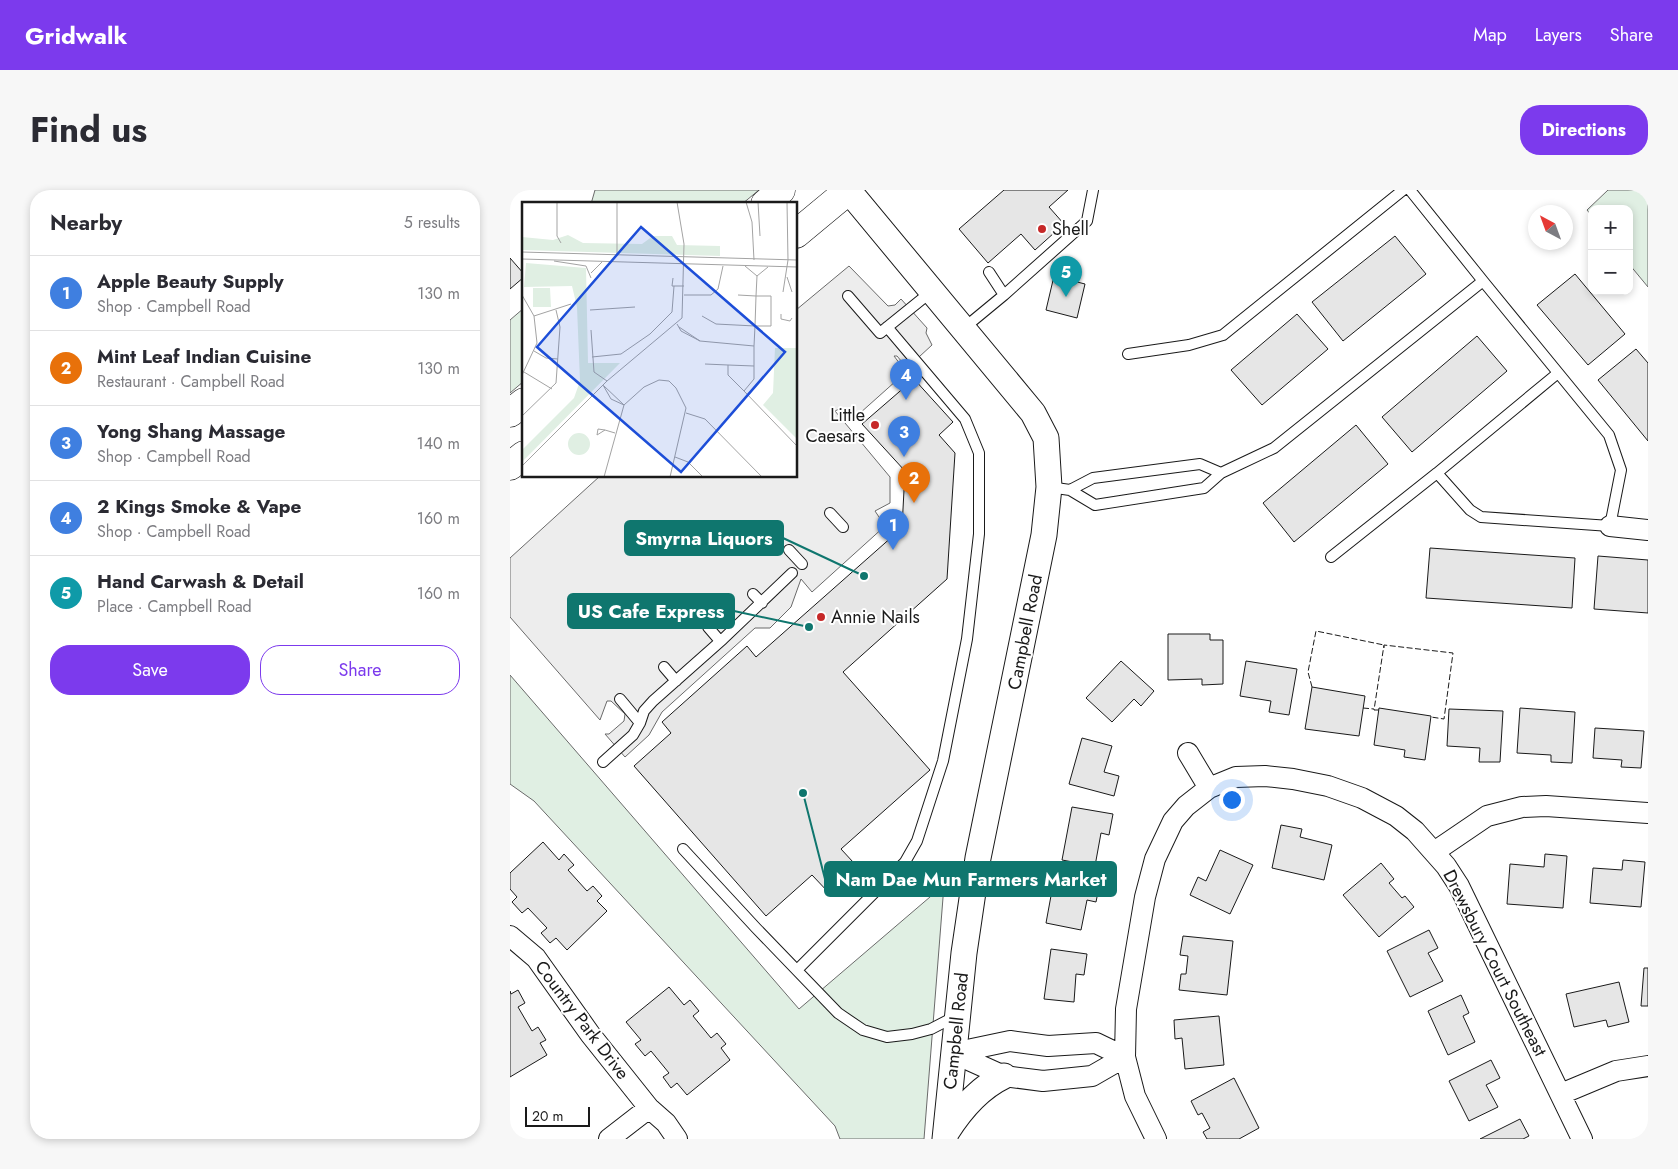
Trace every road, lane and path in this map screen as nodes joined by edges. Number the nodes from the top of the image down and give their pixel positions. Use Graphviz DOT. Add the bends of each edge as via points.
graph roads {
  1 [pos="782,190"];
  2 [pos="849,190"];
  3 [pos="1093,190"];
  4 [pos="1403,190"];
  5 [pos="1410,190"];
  6 [pos="767,202"];
  7 [pos="798,232"];
  8 [pos="989,272"];
  9 [pos="1483,281"];
  10 [pos="932,290"];
  11 [pos="1004,295"];
  12 [pos="848,296"];
  13 [pos="887,327"];
  14 [pos="964,328"];
  15 [pos="1128,354"];
  16 [pos="1558,373"];
  17 [pos="522,404"];
  18 [pos="510,413"];
  19 [pos="522,457"];
  20 [pos="510,466"];
  21 [pos="1221,472"];
  22 [pos="1437,473"];
  23 [pos="1059,488"];
  24 [pos="830,514"];
  25 [pos="1610,526"];
  26 [pos="842,527"];
  27 [pos="1648,530"];
  28 [pos="789,550"];
  29 [pos="1331,557"];
  30 [pos="802,564"];
  31 [pos="792,573"];
  32 [pos="753,594"];
  33 [pos="762,603"];
  34 [pos="708,627"];
  35 [pos="720,642"];
  36 [pos="664,667"];
  37 [pos="676,681"];
  38 [pos="620,699"];
  39 [pos="640,723"];
  40 [pos="1188,753"];
  41 [pos="603,762"];
  42 [pos="1209,788"];
  43 [pos="1648,813"];
  44 [pos="683,849"];
  45 [pos="1434,852"];
  46 [pos="510,936"];
  47 [pos="796,970"];
  48 [pos="957,1016"];
  49 [pos="953,1053"];
  50 [pos="1125,1057"];
  51 [pos="1648,1066"];
  52 [pos="1004,1076"];
  53 [pos="1561,1094"];
  54 [pos="649,1108"];
  55 [pos="945,1137"];
  56 [pos="609,1139"];
  57 [pos="677,1139"];
  58 [pos="1156,1139"];
  59 [pos="1582,1139"];
  1 -- 6 [label="main road"];
  2 -- 7 [label="main road"];
  2 -- 10 [label="street, Campbell Road"];
  3 -- 11 [label="lane" via="1087,221"];
  4 -- 15 [label="lane" via="1223,335 1189,345"];
  5 -- 9 [label="lane"];
  8 -- 11 [label="lane"];
  9 -- 16 [label="lane"];
  9 -- 21 [label="lane" via="1274,448"];
  10 -- 13 [label="lane"];
  10 -- 14 [label="street, Campbell Road"];
  11 -- 14 [label="lane"];
  12 -- 13 [label="lane" via="880,333"];
  13 -- 47 [label="lane" via="965,419 978,453 979,534 966,639 943,761 917,841 905,862"];
  14 -- 23 [label="street, Campbell Road" via="1034,413 1046,438"];
  16 -- 22 [label="lane"];
  16 -- 25 [label="lane" via="1609,435 1621,470"];
  17 -- 18 [label="main road"];
  19 -- 20 [label="main road"];
  21 -- 23 [label="lane" via="1200,464 1093,478"];
  21 -- 23 [label="lane" via="1204,488 1094,505"];
  22 -- 25 [label="lane" via="1470,510 1481,517"];
  22 -- 29 [label="lane"];
  23 -- 48 [label="street, Campbell Road" via="1044,536 978,858"];
  24 -- 26 [label="lane"];
  25 -- 27 [label="street"];
  28 -- 30 [label="lane"];
  31 -- 33 [label="lane"];
  32 -- 33 [label="lane"];
  33 -- 35 [label="lane"];
  34 -- 35 [label="lane"];
  35 -- 37 [label="lane"];
  36 -- 37 [label="lane"];
  37 -- 39 [label="lane" via="644,711"];
  38 -- 39 [label="lane"];
  39 -- 41 [label="lane" via="634,735"];
  40 -- 42 [label="street"];
  42 -- 45 [label="street, Drewsbury Court Southeast" via="1236,777 1265,776 1328,786 1362,798 1396,816"];
  42 -- 50 [label="street, Drewsbury Court Southeast" via="1173,821 1155,859 1145,897 1126,1009"];
  43 -- 45 [label="street" via="1522,807 1488,816"];
  44 -- 47 [label="lane"];
  45 -- 53 [label="street, Drewsbury Court Southeast" via="1459,886"];
  46 -- 54 [label="street, Country Park Drive" via="536,958 590,1034"];
  47 -- 48 [label="lane" via="838,1013 863,1030 887,1036 912,1034"];
  48 -- 49 [label="street, Campbell Road"];
  49 -- 50 [label="street" via="1010,1041 1048,1046 1096,1043"];
  49 -- 52 [label="street"];
  49 -- 55 [label="street, Campbell Road"];
  50 -- 52 [label="street" via="1092,1076 1043,1081"];
  50 -- 58 [label="street, Drewsbury Court Southeast" via="1135,1096"];
  51 -- 53 [label="street" via="1616,1071"];
  52 -- 55 [label="street" via="973,1098"];
  53 -- 59 [label="street, Drewsbury Court Southeast"];
  54 -- 56 [label="street"];
  54 -- 57 [label="street, Country Park Drive" via="666,1123"];
}
